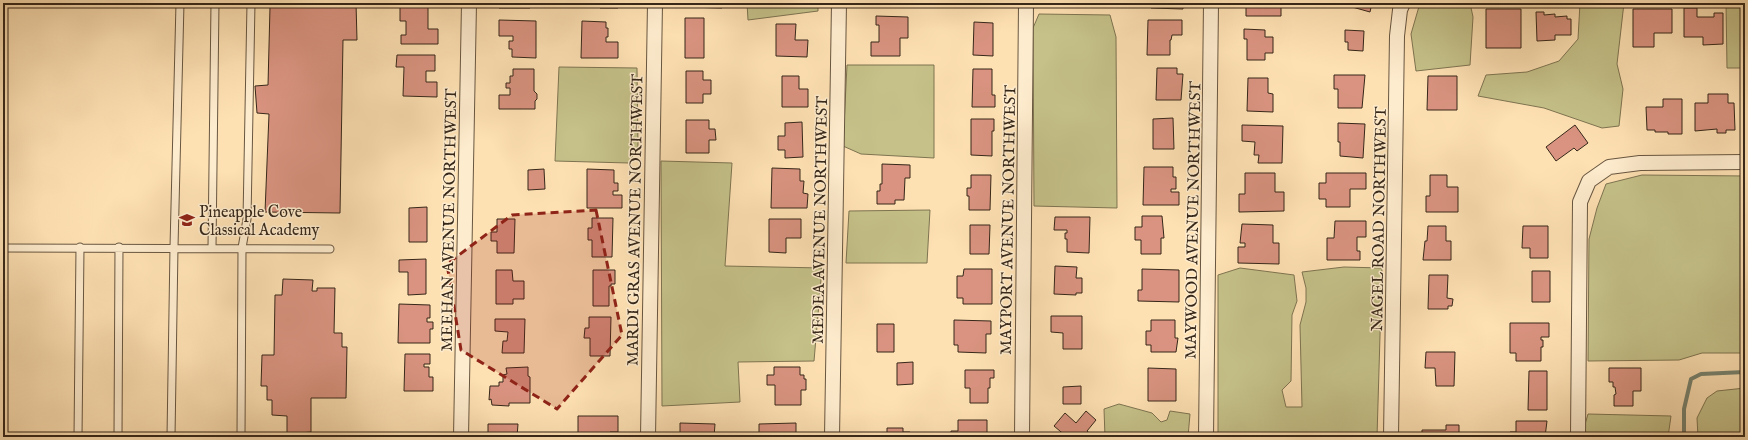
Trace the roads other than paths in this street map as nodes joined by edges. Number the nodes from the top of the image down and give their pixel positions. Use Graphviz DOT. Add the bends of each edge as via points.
graph roads {
  1 [pos="180,3"];
  2 [pos="215,3"];
  3 [pos="251,3"];
  4 [pos="468,3"];
  5 [pos="655,3"];
  6 [pos="839,3"];
  7 [pos="1026,3"];
  8 [pos="1211,3"];
  9 [pos="1403,3"];
  10 [pos="1745,162"];
  11 [pos="80,247"];
  12 [pos="119,247"];
  13 [pos="174,247"];
  14 [pos="212,247"];
  15 [pos="3,248"];
  16 [pos="242,248"];
  17 [pos="330,249"];
  18 [pos="78,437"];
  19 [pos="118,437"];
  20 [pos="171,437"];
  21 [pos="241,437"];
  22 [pos="461,437"];
  23 [pos="648,437"];
  24 [pos="832,437"];
  25 [pos="1022,437"];
  26 [pos="1206,437"];
  27 [pos="1391,437"];
  28 [pos="1578,437"];
  1 -- 13 [label="lane"];
  2 -- 14 [label="lane"];
  3 -- 16 [label="lane" via="247,219"];
  4 -- 22 [label="street, MEEHAN AVENUE NORTHWEST"];
  5 -- 23 [label="street, MARDI GRAS AVENUE NORTHWEST"];
  6 -- 24 [label="street, MEDEA AVENUE NORTHWEST"];
  7 -- 25 [label="street, MAYPORT AVENUE NORTHWEST"];
  8 -- 26 [label="street, MAYWOOD AVENUE NORTHWEST"];
  9 -- 27 [label="street, NAGEL ROAD NORTHWEST" via="1397,36"];
  10 -- 28 [label="street" via="1640,163 1609,167 1589,181 1580,202"];
  11 -- 12 [label="lane"];
  11 -- 15 [label="lane"];
  11 -- 18 [label="lane"];
  12 -- 13 [label="lane"];
  12 -- 19 [label="lane"];
  13 -- 14 [label="lane"];
  13 -- 20 [label="lane"];
  14 -- 16 [label="lane"];
  16 -- 17 [label="lane"];
  16 -- 21 [label="lane"];
}
